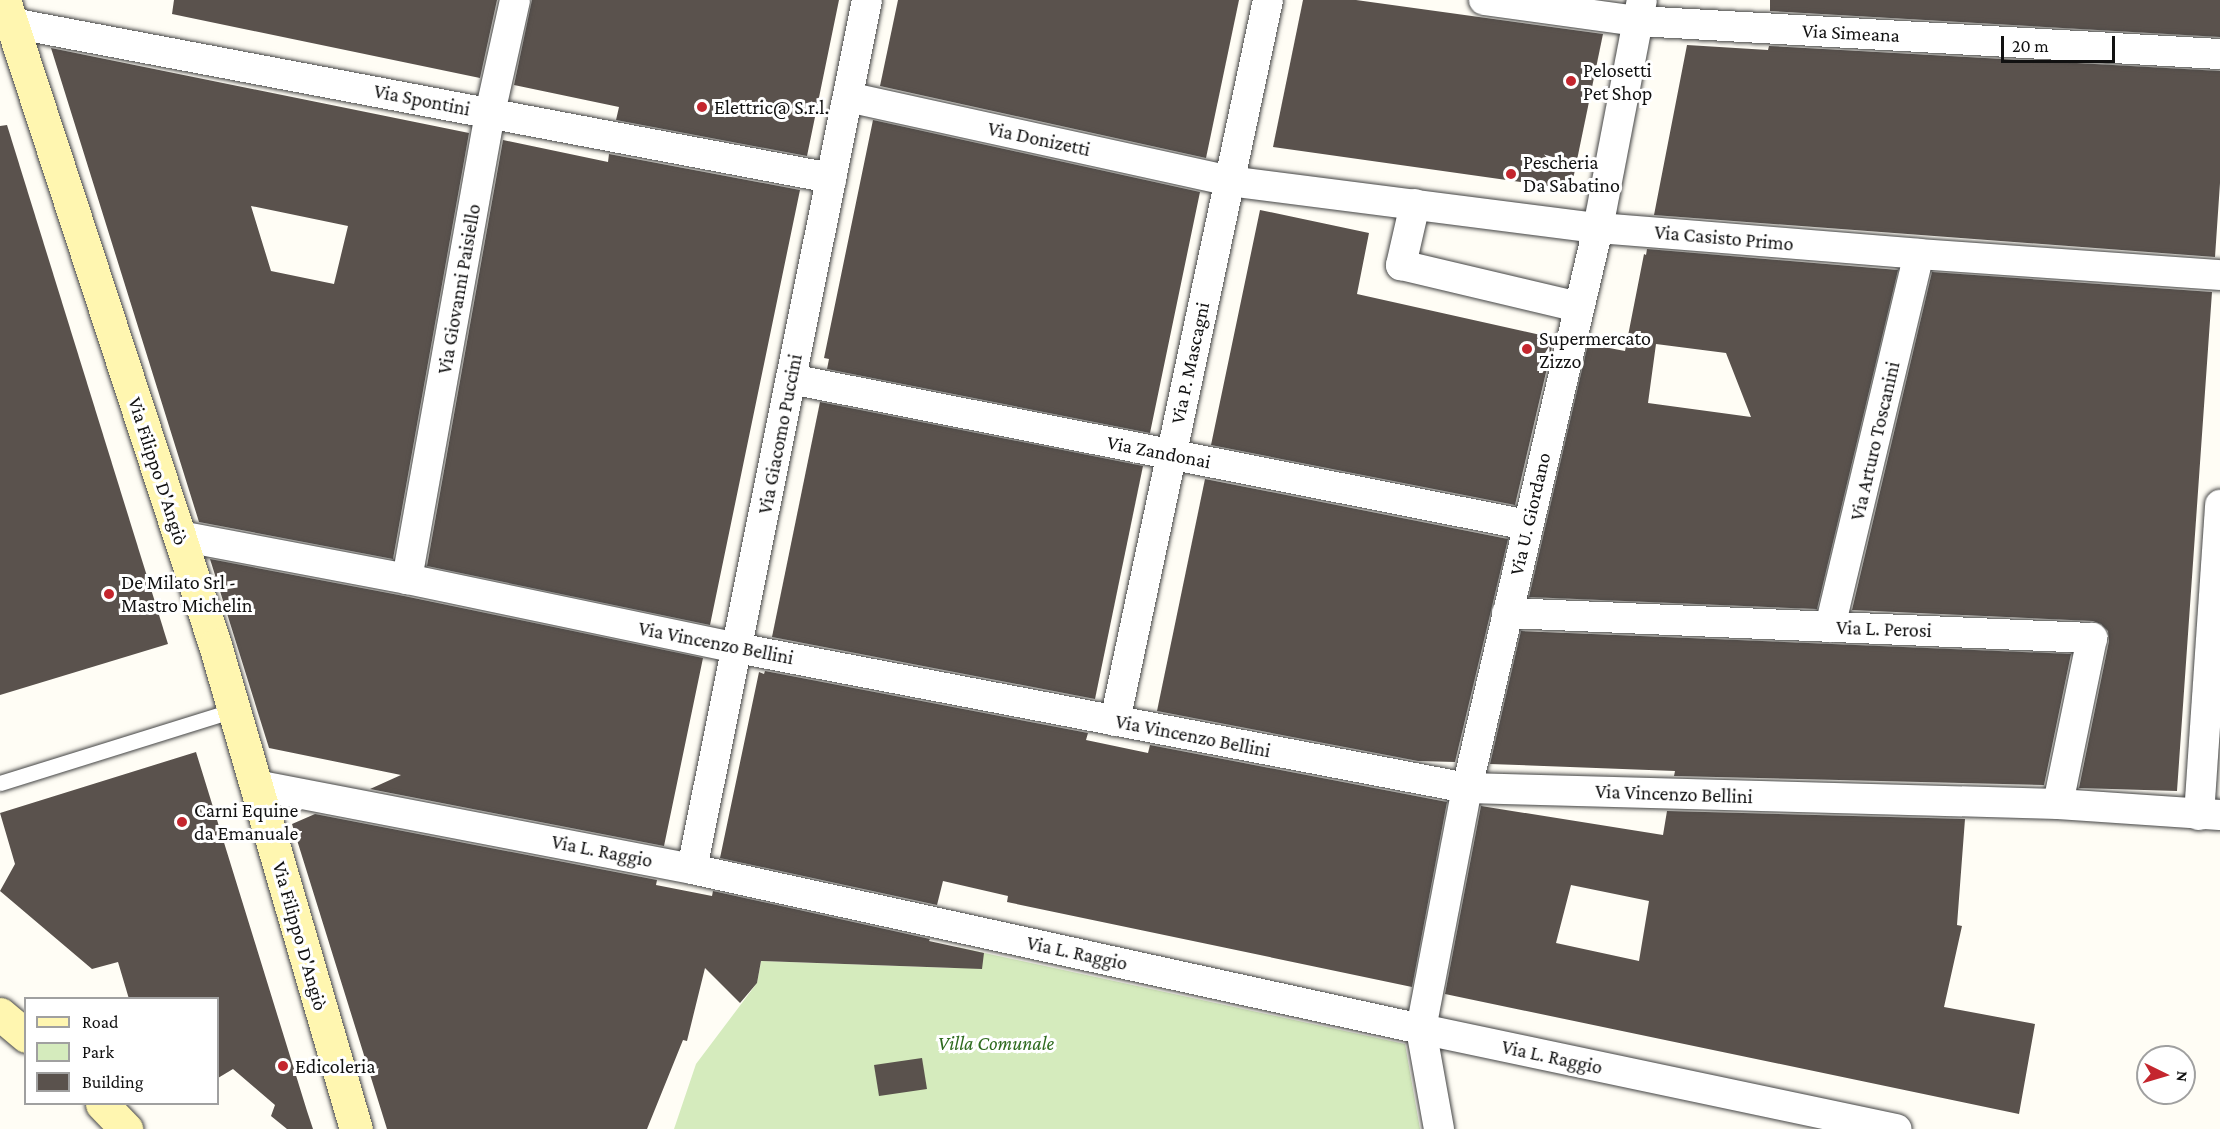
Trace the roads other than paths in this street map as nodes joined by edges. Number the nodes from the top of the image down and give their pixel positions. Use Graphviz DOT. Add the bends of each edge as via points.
graph roads {
  1 [pos="515,0"];
  2 [pos="867,0"];
  3 [pos="1268,0"];
  4 [pos="1484,0"];
  5 [pos="1640,10"];
  6 [pos="8,11"];
  7 [pos="2220,54"];
  8 [pos="848,97"];
  9 [pos="490,113"];
  10 [pos="831,178"];
  11 [pos="1229,180"];
  12 [pos="1415,204"];
  13 [pos="1598,228"];
  14 [pos="1919,254"];
  15 [pos="2220,275"];
  16 [pos="1579,307"];
  17 [pos="791,379"];
  18 [pos="1171,454"];
  19 [pos="2220,505"];
  20 [pos="1527,525"];
  21 [pos="180,536"];
  22 [pos="406,579"];
  23 [pos="1507,613"];
  24 [pos="1830,627"];
  25 [pos="2215,643"];
  26 [pos="737,648"];
  27 [pos="234,710"];
  28 [pos="1115,721"];
  29 [pos="0,783"];
  30 [pos="256,785"];
  31 [pos="1467,788"];
  32 [pos="2058,804"];
  33 [pos="2210,815"];
  34 [pos="692,868"];
  35 [pos="0,1014"];
  36 [pos="1421,1029"];
  37 [pos="24,1034"];
  38 [pos="103,1105"];
  39 [pos="126,1129"];
  40 [pos="356,1129"];
  41 [pos="1439,1129"];
  42 [pos="1897,1129"];
  1 -- 9 [label="street, Via Giovanni Paisiello"];
  2 -- 8 [label="street, Via Giacomo Puccini"];
  3 -- 11 [label="street, Via P. Mascagni"];
  4 -- 5 [label="street, Via Simeana"];
  5 -- 7 [label="street, Via Simeana"];
  5 -- 13 [label="street, Via U. Giordano"];
  6 -- 9 [label="street, Via Spontini"];
  6 -- 21 [label="main road, Via Filippo D'Angiò"];
  8 -- 10 [label="street, Via Giacomo Puccini"];
  8 -- 11 [label="street, Via Donizetti"];
  9 -- 10 [label="street, Via Spontini"];
  9 -- 22 [label="street, Via Giovanni Paisiello"];
  10 -- 17 [label="street, Via Giacomo Puccini"];
  11 -- 12 [label="street, Via Casisto Primo"];
  11 -- 18 [label="street, Via P. Mascagni"];
  12 -- 13 [label="street, Via Casisto Primo"];
  12 -- 16 [label="street" via="1401,265"];
  13 -- 14 [label="street, Via Casisto Primo"];
  13 -- 16 [label="street, Via U. Giordano"];
  14 -- 15 [label="street, Via Casisto Primo"];
  14 -- 24 [label="street, Via Arturo Toscanini"];
  16 -- 20 [label="street, Via U. Giordano"];
  17 -- 18 [label="street, Via Zandonai"];
  17 -- 26 [label="street, Via Giacomo Puccini"];
  18 -- 20 [label="street, Via Zandonai"];
  18 -- 28 [label="street, Via P. Mascagni"];
  19 -- 25 [label="street"];
  20 -- 23 [label="street, Via U. Giordano"];
  21 -- 22 [label="street, Via Vincenzo Bellini"];
  21 -- 27 [label="main road, Via Filippo D'Angiò"];
  22 -- 26 [label="street, Via Vincenzo Bellini"];
  23 -- 24 [label="street, Via L. Perosi"];
  23 -- 31 [label="street, Via U. Giordano"];
  24 -- 32 [label="street, Via L. Perosi" via="2092,638"];
  25 -- 33 [label="street"];
  26 -- 28 [label="street, Via Vincenzo Bellini"];
  26 -- 34 [label="street, Via Giacomo Puccini"];
  27 -- 29 [label="lane"];
  27 -- 30 [label="main road, Via Filippo D'Angiò"];
  28 -- 31 [label="street, Via Vincenzo Bellini"];
  30 -- 34 [label="street, Via L. Raggio"];
  30 -- 40 [label="main road, Via Filippo D'Angiò"];
  31 -- 32 [label="street, Via Vincenzo Bellini"];
  31 -- 36 [label="street, Via U. Giordano"];
  32 -- 33 [label="street, Via Vincenzo Bellini"];
  34 -- 36 [label="street, Via L. Raggio"];
  35 -- 37 [label="main road"];
  36 -- 41 [label="street"];
  36 -- 42 [label="street, Via L. Raggio"];
  38 -- 39 [label="main road"];
}
